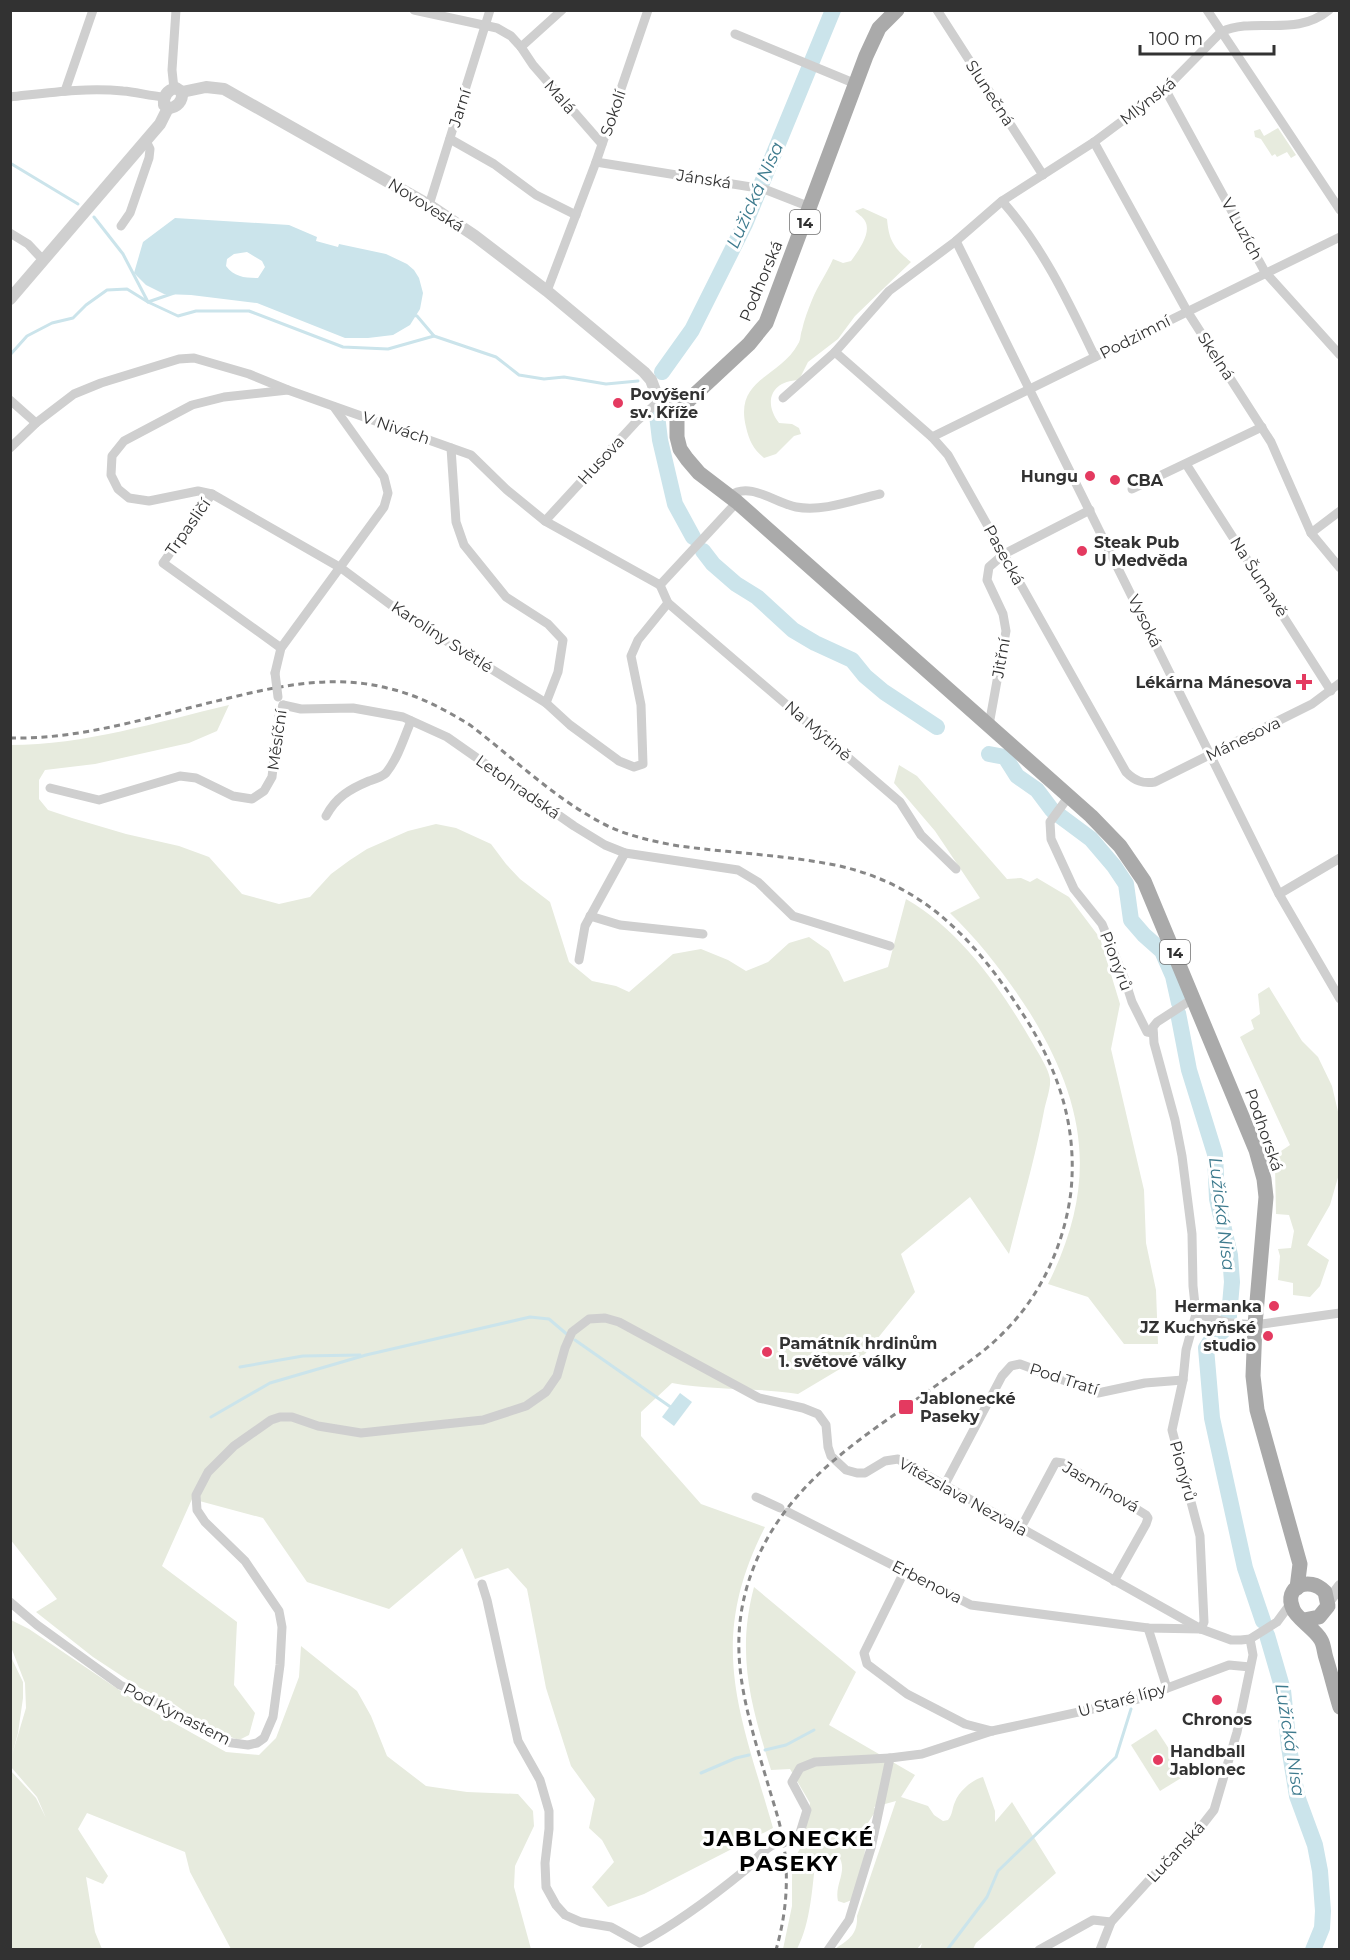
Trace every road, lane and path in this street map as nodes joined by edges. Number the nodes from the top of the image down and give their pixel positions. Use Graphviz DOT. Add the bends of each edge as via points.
graph roads {
  1 [pos="93,10"];
  2 [pos="176,10"];
  3 [pos="414,10"];
  4 [pos="490,10"];
  5 [pos="562,10"];
  6 [pos="648,10"];
  7 [pos="897,10"];
  8 [pos="937,10"];
  9 [pos="1207,10"];
  10 [pos="1329,10"];
  11 [pos="486,25"];
  12 [pos="1221,33"];
  13 [pos="735,34"];
  14 [pos="521,47"];
  15 [pos="856,84"];
  16 [pos="1165,89"];
  17 [pos="178,90"];
  18 [pos="65,91"];
  19 [pos="10,97"];
  20 [pos="166,103"];
  21 [pos="450,139"];
  22 [pos="146,141"];
  23 [pos="1094,142"];
  24 [pos="602,144"];
  25 [pos="596,162"];
  26 [pos="1043,175"];
  27 [pos="1002,201"];
  28 [pos="429,205"];
  29 [pos="810,207"];
  30 [pos="1340,210"];
  31 [pos="576,215"];
  32 [pos="121,226"];
  33 [pos="10,233"];
  34 [pos="1340,237"];
  35 [pos="956,241"];
  36 [pos="43,260"];
  37 [pos="1265,272"];
  38 [pos="16,289"];
  39 [pos="547,291"];
  40 [pos="10,299"];
  41 [pos="1187,311"];
  42 [pos="835,352"];
  43 [pos="1340,355"];
  44 [pos="1095,357"];
  45 [pos="1030,389"];
  46 [pos="288,390"];
  47 [pos="783,398"];
  48 [pos="10,400"];
  49 [pos="659,401"];
  50 [pos="334,407"];
  51 [pos="679,412"];
  52 [pos="36,423"];
  53 [pos="1262,427"];
  54 [pos="932,437"];
  55 [pos="10,448"];
  56 [pos="451,448"];
  57 [pos="1186,464"];
  58 [pos="1132,489"];
  59 [pos="212,494"];
  60 [pos="880,494"];
  61 [pos="733,499"];
  62 [pos="1090,510"];
  63 [pos="1340,511"];
  64 [pos="545,521"];
  65 [pos="1311,533"];
  66 [pos="1004,554"];
  67 [pos="341,568"];
  68 [pos="1340,568"];
  69 [pos="660,585"];
  70 [pos="669,603"];
  71 [pos="281,648"];
  72 [pos="1340,683"];
  73 [pos="1331,691"];
  74 [pos="281,701"];
  75 [pos="546,703"];
  76 [pos="411,721"];
  77 [pos="989,725"];
  78 [pos="1210,755"];
  79 [pos="1141,782"];
  80 [pos="50,788"];
  81 [pos="1065,800"];
  82 [pos="326,816"];
  83 [pos="625,853"];
  84 [pos="1340,858"];
  85 [pos="956,869"];
  86 [pos="1279,894"];
  87 [pos="590,916"];
  88 [pos="703,934"];
  89 [pos="890,946"];
  90 [pos="579,960"];
  91 [pos="1194,998"];
  92 [pos="1340,999"];
  93 [pos="1153,1033"];
  94 [pos="1340,1313"];
  95 [pos="1196,1314"];
  96 [pos="1255,1325"];
  97 [pos="1183,1380"];
  98 [pos="526,1406"];
  99 [pos="944,1486"];
  100 [pos="756,1497"];
  101 [pos="1019,1527"];
  102 [pos="1300,1564"];
  103 [pos="904,1570"];
  104 [pos="1114,1581"];
  105 [pos="482,1584"];
  106 [pos="1340,1584"];
  107 [pos="1317,1585"];
  108 [pos="1297,1588"];
  109 [pos="10,1602"];
  110 [pos="1326,1608"];
  111 [pos="1298,1614"];
  112 [pos="1274,1624"];
  113 [pos="1148,1628"];
  114 [pos="1201,1629"];
  115 [pos="1250,1638"];
  116 [pos="1321,1640"];
  117 [pos="1250,1667"];
  118 [pos="1167,1688"];
  119 [pos="1340,1707"];
  120 [pos="992,1731"];
  121 [pos="890,1758"];
  122 [pos="1112,1922"];
  123 [pos="637,1946"];
  124 [pos="828,1950"];
  125 [pos="1039,1950"];
  126 [pos="1100,1950"];
  1 -- 18 [label="street"];
  2 -- 17 [label="street" via="172,70"];
  3 -- 11 [label="street, Malá"];
  4 -- 11 [label="street, Jarní"];
  5 -- 14 [label="street"];
  6 -- 24 [label="street, Sokolí"];
  7 -- 15 [label="main road, Podhorská / 14" via="879,28"];
  8 -- 26 [label="street, Slunečná"];
  9 -- 12 [label="street"];
  10 -- 12 [label="street" via="1297,26 1233,27"];
  11 -- 14 [label="street, Malá" via="511,36"];
  11 -- 21 [label="street, Jarní"];
  12 -- 16 [label="street, Mlýnská"];
  12 -- 30 [label="street"];
  13 -- 15 [label="street"];
  14 -- 24 [label="street, Malá"];
  15 -- 29 [label="main road, Podhorská / 14"];
  16 -- 23 [label="street, Mlýnská"];
  16 -- 37 [label="street, V Luzích"];
  17 -- 20 [label="street" via="179,104"];
  17 -- 28 [label="street, Novoveská" via="224,89"];
  18 -- 19 [label="street"];
  18 -- 20 [label="street" via="123,91"];
  20 -- 22 [label="street" via="160,124"];
  21 -- 28 [label="street, Jarní"];
  21 -- 31 [label="street" via="536,195"];
  22 -- 32 [label="street" via="149,158 130,213"];
  22 -- 36 [label="street"];
  23 -- 26 [label="street, Mlýnská"];
  23 -- 41 [label="street, Skelná"];
  24 -- 25 [label="street, Sokolí"];
  25 -- 29 [label="street, Jánská" via="764,189"];
  25 -- 31 [label="street, Sokolí"];
  26 -- 27 [label="street, Mlýnská"];
  27 -- 35 [label="street, Mlýnská"];
  27 -- 44 [label="street" via="1036,245"];
  28 -- 39 [label="street, Novoveská"];
  29 -- 51 [label="main road, Podhorská / 14" via="766,323 749,345"];
  31 -- 39 [label="street, Sokolí"];
  33 -- 36 [label="street"];
  34 -- 37 [label="street, Podzimní"];
  35 -- 42 [label="street, Mlýnská" via="889,291"];
  35 -- 45 [label="street, Vysoká"];
  36 -- 38 [label="street"];
  37 -- 41 [label="street, Podzimní"];
  37 -- 43 [label="street, V Luzích"];
  38 -- 40 [label="street"];
  39 -- 49 [label="street, Novoveská" via="644,372"];
  41 -- 44 [label="street, Podzimní"];
  41 -- 53 [label="street, Skelná"];
  42 -- 47 [label="street, Mlýnská"];
  42 -- 54 [label="street, Pasecká"];
  44 -- 45 [label="street, Podzimní"];
  45 -- 54 [label="street, Podzimní"];
  45 -- 62 [label="street, Vysoká"];
  46 -- 50 [label="street, V Nivách"];
  46 -- 52 [label="street, V Nivách" via="194,358 179,359 74,394"];
  46 -- 59 [label="street" via="192,405 124,441 112,456 111,475 118,489 129,498 149,501 198,491"];
  48 -- 52 [label="street"];
  49 -- 51 [label="street"];
  49 -- 64 [label="street, Husova"];
  50 -- 56 [label="street, V Nivách"];
  50 -- 67 [label="street, Měsíční" via="384,477 388,493 384,507"];
  51 -- 61 [label="main road, Podhorská / 14" via="680,449 699,473"];
  52 -- 55 [label="street, V Nivách"];
  53 -- 57 [label="street"];
  53 -- 65 [label="street, Skelná"];
  54 -- 66 [label="street, Pasecká" via="948,455"];
  56 -- 64 [label="street, V Nivách" via="471,455"];
  56 -- 75 [label="street" via="456,522 464,544 506,597 549,624 563,640 558,672"];
  57 -- 58 [label="street"];
  57 -- 73 [label="street, Na Šumavě"];
  59 -- 67 [label="street, Trpasličí"];
  59 -- 71 [label="street, Trpasličí" via="163,563"];
  60 -- 61 [label="street" via="830,507 798,507 738,490"];
  61 -- 69 [label="street"];
  61 -- 77 [label="main road, Podhorská / 14"];
  62 -- 66 [label="street, Jitřní"];
  62 -- 78 [label="street, Vysoká"];
  63 -- 65 [label="street"];
  64 -- 69 [label="street, V Nivách"];
  65 -- 68 [label="street, Skelná"];
  66 -- 77 [label="street, Jitřní" via="989,567 987,580 1003,614 1006,631"];
  66 -- 79 [label="street, Pasecká" via="1123,766"];
  67 -- 71 [label="street, Měsíční"];
  67 -- 75 [label="street, Karolíny Světlé" via="403,614"];
  69 -- 70 [label="street, Na Mýtině"];
  70 -- 75 [label="street, Karolíny Světlé" via="638,640 631,656 640,705 643,764 634,767 619,761"];
  70 -- 85 [label="street, Na Mýtině" via="900,802 921,836"];
  71 -- 74 [label="street, Měsíční, bridge" via="275,674"];
  72 -- 73 [label="street, Mánesova"];
  73 -- 78 [label="street, Mánesova"];
  74 -- 76 [label="street, Letohradská" via="301,709 353,708"];
  74 -- 80 [label="street, Měsíční" via="272,777 264,791 252,799 180,776 99,800"];
  76 -- 82 [label="street" via="385,774 341,796"];
  76 -- 83 [label="street, Letohradská" via="447,737 574,826"];
  77 -- 81 [label="main road, Podhorská / 14"];
  78 -- 79 [label="street, Mánesova" via="1155,782"];
  78 -- 86 [label="street, Vysoká"];
  81 -- 91 [label="main road, Podhorská / 14" via="1120,846 1136,866"];
  81 -- 93 [label="street, Pionýrů" via="1049,827 1051,839 1074,889 1102,924 1132,1002 1147,1032"];
  83 -- 87 [label="street"];
  83 -- 89 [label="street, Letohradská" via="738,870 758,882 793,916"];
  84 -- 86 [label="street"];
  86 -- 92 [label="street, Vysoká"];
  87 -- 88 [label="street" via="620,925"];
  87 -- 90 [label="street"];
  91 -- 93 [label="street" via="1157,1022"];
  91 -- 96 [label="main road, Podhorská / 14" via="1264,1179 1266,1197"];
  93 -- 95 [label="street, Pionýrů" via="1182,1156 1192,1234"];
  94 -- 96 [label="street"];
  95 -- 96 [label="street"];
  95 -- 97 [label="street, Pionýrů" via="1185,1350"];
  96 -- 102 [label="main road, Podhorská / 14" via="1255,1398"];
  97 -- 99 [label="street, Pod Tratí" via="1098,1393 1020,1364 1011,1366"];
  97 -- 114 [label="street, Pionýrů" via="1172,1430 1200,1536 1204,1622"];
  98 -- 99 [label="street, Vítězslava Nezvala" via="546,1392 557,1376 572,1332 589,1319 605,1318 642,1333 759,1398 818,1414 826,1425 831,1456 846,1470 865,1473 894,1458"];
  98 -- 109 [label="street, Pod Kynastem" via="483,1420 361,1433 280,1417 271,1419 234,1446 208,1472 196,1495 197,1510 245,1561 279,1611 282,1627 273,1717 264,1738 257,1743 225,1742 120,1685"];
  99 -- 101 [label="street, Vítězslava Nezvala"];
  100 -- 103 [label="street, Erbenova"];
  101 -- 104 [label="street, Vítězslava Nezvala"];
  101 -- 104 [label="street, Jasmínová" via="1056,1462 1063,1463 1148,1518"];
  102 -- 107 [label="main road, 14"];
  102 -- 108 [label="main road, Podhorská / 14"];
  103 -- 113 [label="street, Erbenova" via="971,1605"];
  103 -- 120 [label="street, U Staré lípy" via="864,1653 867,1664 908,1694 965,1724"];
  104 -- 114 [label="street, Vítězslava Nezvala"];
  105 -- 123 [label="street" via="518,1741 540,1780 549,1811 546,1887 565,1916 610,1926"];
  106 -- 107 [label="street"];
  106 -- 110 [label="street"];
  107 -- 108 [label="main road" via="1305,1582"];
  107 -- 110 [label="main road, 14" via="1325,1592"];
  108 -- 111 [label="main road, Podhorská / 14" via="1292,1595"];
  110 -- 111 [label="main road" via="1315,1619"];
  110 -- 116 [label="main road"];
  111 -- 112 [label="street"];
  111 -- 112 [label="street"];
  111 -- 116 [label="main road"];
  112 -- 115 [label="street"];
  113 -- 114 [label="street, Erbenova"];
  113 -- 118 [label="street"];
  114 -- 115 [label="street" via="1231,1640"];
  115 -- 117 [label="street, Lučanská"];
  116 -- 119 [label="main road"];
  117 -- 118 [label="street, U Staré lípy" via="1229,1665"];
  117 -- 122 [label="street, Lučanská" via="1237,1732 1214,1810"];
  118 -- 120 [label="street, U Staré lípy" via="1138,1699"];
  120 -- 121 [label="street, U Staré lípy" via="922,1754"];
  121 -- 123 [label="street, bridge" via="815,1762 800,1768 792,1782 807,1810 799,1836 768,1847 747,1869 685,1917"];
  121 -- 124 [label="street" via="871,1848 849,1920"];
  122 -- 125 [label="street" via="1093,1920"];
  122 -- 126 [label="street, Lučanská"];
}
